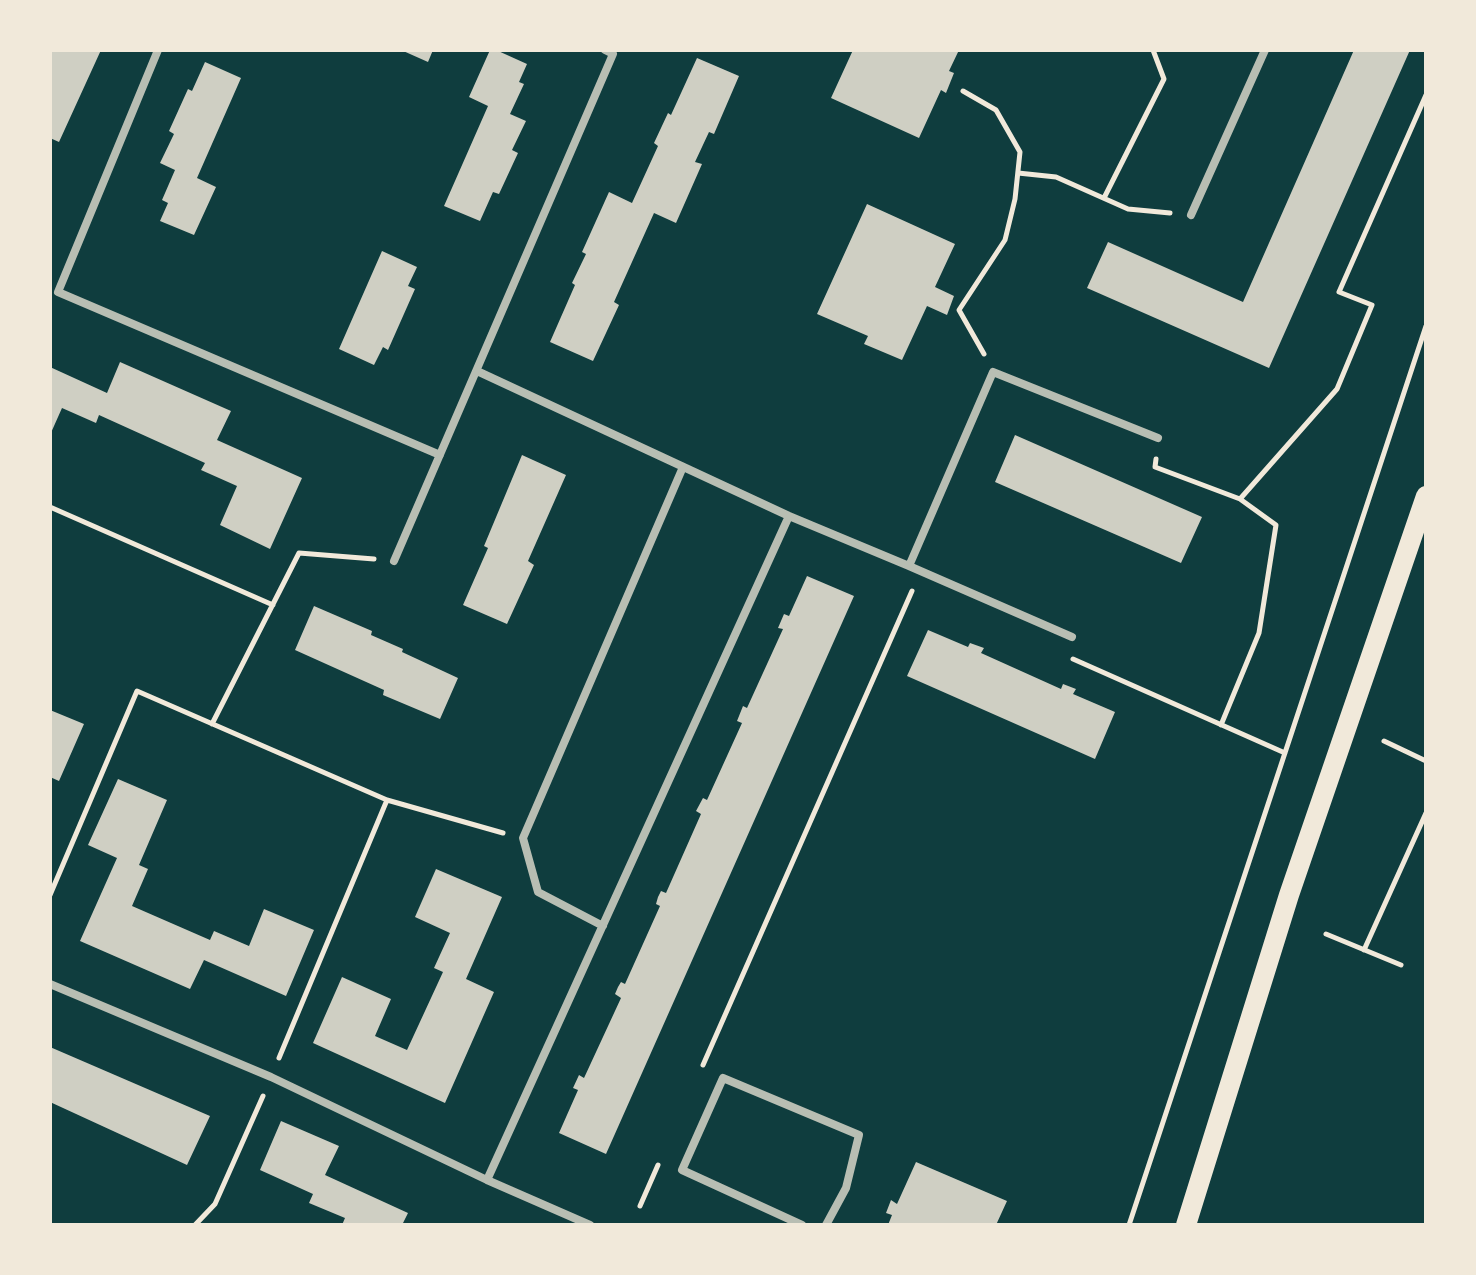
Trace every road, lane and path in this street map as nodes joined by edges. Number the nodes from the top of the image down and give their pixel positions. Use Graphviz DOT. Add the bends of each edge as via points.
graph roads {
  1 [pos="158,50"];
  2 [pos="605,50"];
  3 [pos="1153,50"];
  4 [pos="1265,50"];
  5 [pos="963,91"];
  6 [pos="1426,95"];
  7 [pos="1018,173"];
  8 [pos="1104,198"];
  9 [pos="1191,215"];
  10 [pos="1426,326"];
  11 [pos="477,371"];
  12 [pos="993,372"];
  13 [pos="1158,438"];
  14 [pos="440,455"];
  15 [pos="683,467"];
  16 [pos="1426,496"];
  17 [pos="1240,499"];
  18 [pos="50,507"];
  19 [pos="789,516"];
  20 [pos="394,561"];
  21 [pos="909,566"];
  22 [pos="912,590"];
  23 [pos="273,605"];
  24 [pos="1072,637"];
  25 [pos="1073,659"];
  26 [pos="212,724"];
  27 [pos="1221,725"];
  28 [pos="1384,741"];
  29 [pos="1285,753"];
  30 [pos="1426,761"];
  31 [pos="387,800"];
  32 [pos="1426,813"];
  33 [pos="523,838"];
  34 [pos="50,895"];
  35 [pos="603,926"];
  36 [pos="1326,934"];
  37 [pos="1364,950"];
  38 [pos="1401,965"];
  39 [pos="50,984"];
  40 [pos="271,1077"];
  41 [pos="697,1077"];
  42 [pos="659,1163"];
  43 [pos="487,1180"];
  44 [pos="640,1206"];
  45 [pos="195,1225"];
  46 [pos="590,1225"];
  47 [pos="802,1225"];
  48 [pos="826,1225"];
  49 [pos="1129,1225"];
  50 [pos="1186,1225"];
  1 -- 14 [label="street" via="58,292"];
  2 -- 11 [label="street" via="613,54"];
  3 -- 8 [label="path" via="1164,79"];
  4 -- 9 [label="street"];
  5 -- 7 [label="path" via="996,110 1020,152"];
  6 -- 17 [label="path" via="1339,292 1372,305 1337,389"];
  7 -- 8 [label="path" via="1056,177"];
  7 -- 12 [label="path" via="1005,240 959,310"];
  8 -- 9 [label="path" via="1128,209"];
  10 -- 29 [label="path"];
  11 -- 14 [label="street"];
  11 -- 15 [label="street"];
  12 -- 13 [label="street"];
  12 -- 21 [label="street"];
  13 -- 17 [label="path" via="1155,467"];
  14 -- 20 [label="street"];
  15 -- 19 [label="street"];
  15 -- 33 [label="street"];
  16 -- 50 [label="main road" via="1289,895"];
  17 -- 27 [label="path" via="1276,525 1259,633"];
  18 -- 23 [label="path"];
  19 -- 21 [label="street"];
  19 -- 35 [label="street"];
  20 -- 23 [label="path" via="299,553"];
  21 -- 24 [label="street"];
  22 -- 41 [label="path"];
  23 -- 26 [label="path"];
  25 -- 27 [label="path"];
  26 -- 31 [label="path"];
  26 -- 34 [label="path" via="137,691"];
  27 -- 29 [label="path"];
  28 -- 30 [label="path"];
  29 -- 49 [label="path"];
  31 -- 33 [label="path"];
  31 -- 40 [label="path"];
  32 -- 37 [label="path"];
  33 -- 35 [label="street" via="538,892"];
  35 -- 43 [label="street"];
  36 -- 37 [label="path"];
  37 -- 38 [label="path"];
  39 -- 40 [label="street"];
  40 -- 43 [label="street"];
  40 -- 45 [label="path" via="215,1204"];
  42 -- 44 [label="path"];
  43 -- 46 [label="street"];
  47 -- 48 [label="street" via="682,1170 723,1078 859,1135 846,1188"];
}
